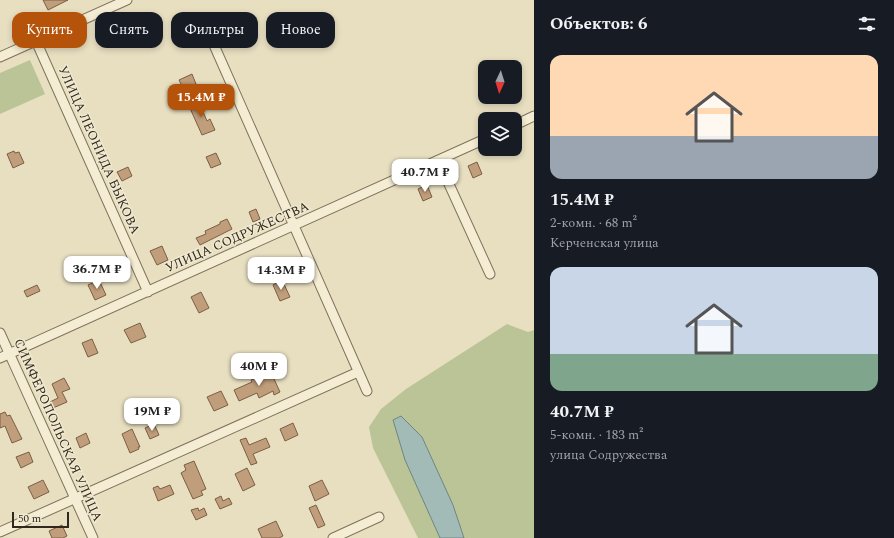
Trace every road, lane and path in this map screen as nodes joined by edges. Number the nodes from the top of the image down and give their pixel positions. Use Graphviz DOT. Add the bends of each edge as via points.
graph roads {
  1 [pos="127,0"];
  2 [pos="87,18"];
  3 [pos="20,48"];
  4 [pos="39,48"];
  5 [pos="215,48"];
  6 [pos="0,57"];
  7 [pos="533,120"];
  8 [pos="522,123"];
  9 [pos="478,142"];
  10 [pos="438,160"];
  11 [pos="294,226"];
  12 [pos="490,274"];
  13 [pos="148,292"];
  14 [pos="0,333"];
  15 [pos="10,354"];
  16 [pos="0,358"];
  17 [pos="358,372"];
  18 [pos="366,391"];
  19 [pos="75,499"];
  20 [pos="379,517"];
  21 [pos="0,532"];
  22 [pos="93,538"];
  23 [pos="333,538"];
  1 -- 2 [label="street"];
  3 -- 6 [label="street"];
  4 -- 13 [label="street, УЛИЦА ЛЕОНИДА БЫКОВА"];
  5 -- 11 [label="street"];
  7 -- 8 [label="street"];
  9 -- 10 [label="street, УЛИЦА СОДРУЖЕСТВА"];
  10 -- 11 [label="street, УЛИЦА СОДРУЖЕСТВА"];
  10 -- 12 [label="street"];
  11 -- 13 [label="street, УЛИЦА СОДРУЖЕСТВА"];
  11 -- 17 [label="street"];
  13 -- 15 [label="street, УЛИЦА СОДРУЖЕСТВА"];
  14 -- 15 [label="street, СИМФЕРОПОЛЬСКАЯ УЛИЦА"];
  15 -- 16 [label="street, УЛИЦА СОДРУЖЕСТВА"];
  15 -- 19 [label="street, СИМФЕРОПОЛЬСКАЯ УЛИЦА"];
  17 -- 18 [label="street"];
  17 -- 19 [label="street"];
  19 -- 21 [label="street"];
  19 -- 22 [label="street, СИМФЕРОПОЛЬСКАЯ УЛИЦА"];
  20 -- 23 [label="street"];
}
